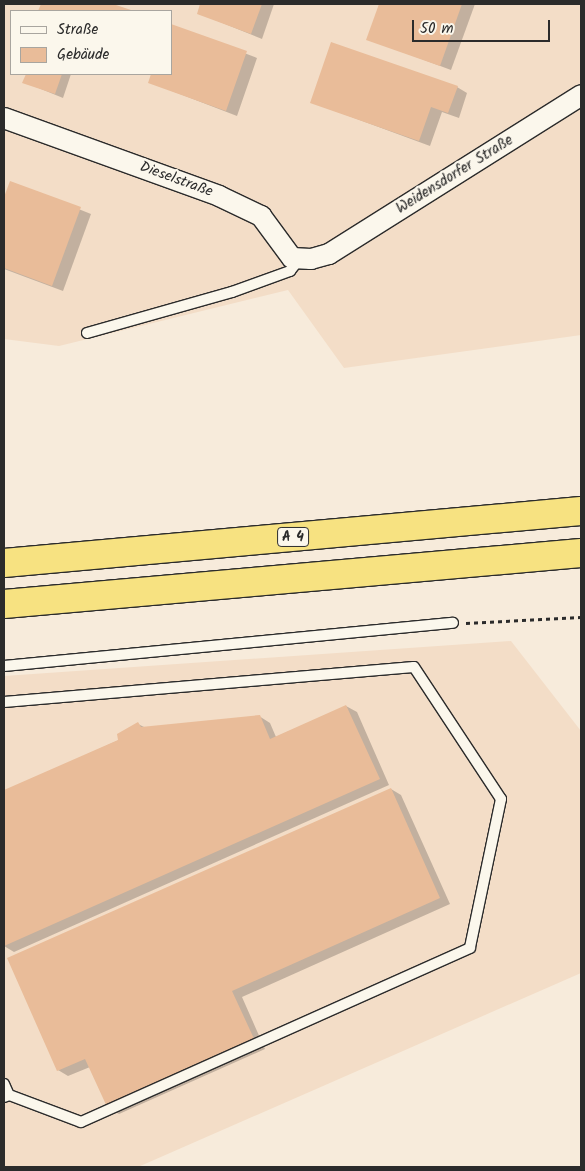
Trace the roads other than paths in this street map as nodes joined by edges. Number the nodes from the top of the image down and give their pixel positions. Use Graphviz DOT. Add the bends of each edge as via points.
graph roads {
  1 [pos="581,95"];
  2 [pos="4,118"];
  3 [pos="300,258"];
  4 [pos="87,333"];
  5 [pos="581,511"];
  6 [pos="581,553"];
  7 [pos="4,563"];
  8 [pos="4,604"];
  9 [pos="453,623"];
  10 [pos="4,666"];
  11 [pos="4,702"];
  12 [pos="4,1084"];
  13 [pos="6,1096"];
  1 -- 3 [label="street, Weidensdorfer Straße" via="329,254"];
  2 -- 3 [label="street, Dieselstraße" via="219,196 261,216 292,258"];
  3 -- 4 [label="lane" via="290,271 232,292"];
  5 -- 7 [label="highway, A 4"];
  6 -- 8 [label="highway"];
  9 -- 10 [label="lane"];
  11 -- 13 [label="lane" via="414,667 501,799 470,948 81,1122"];
  12 -- 13 [label="lane"];
}
